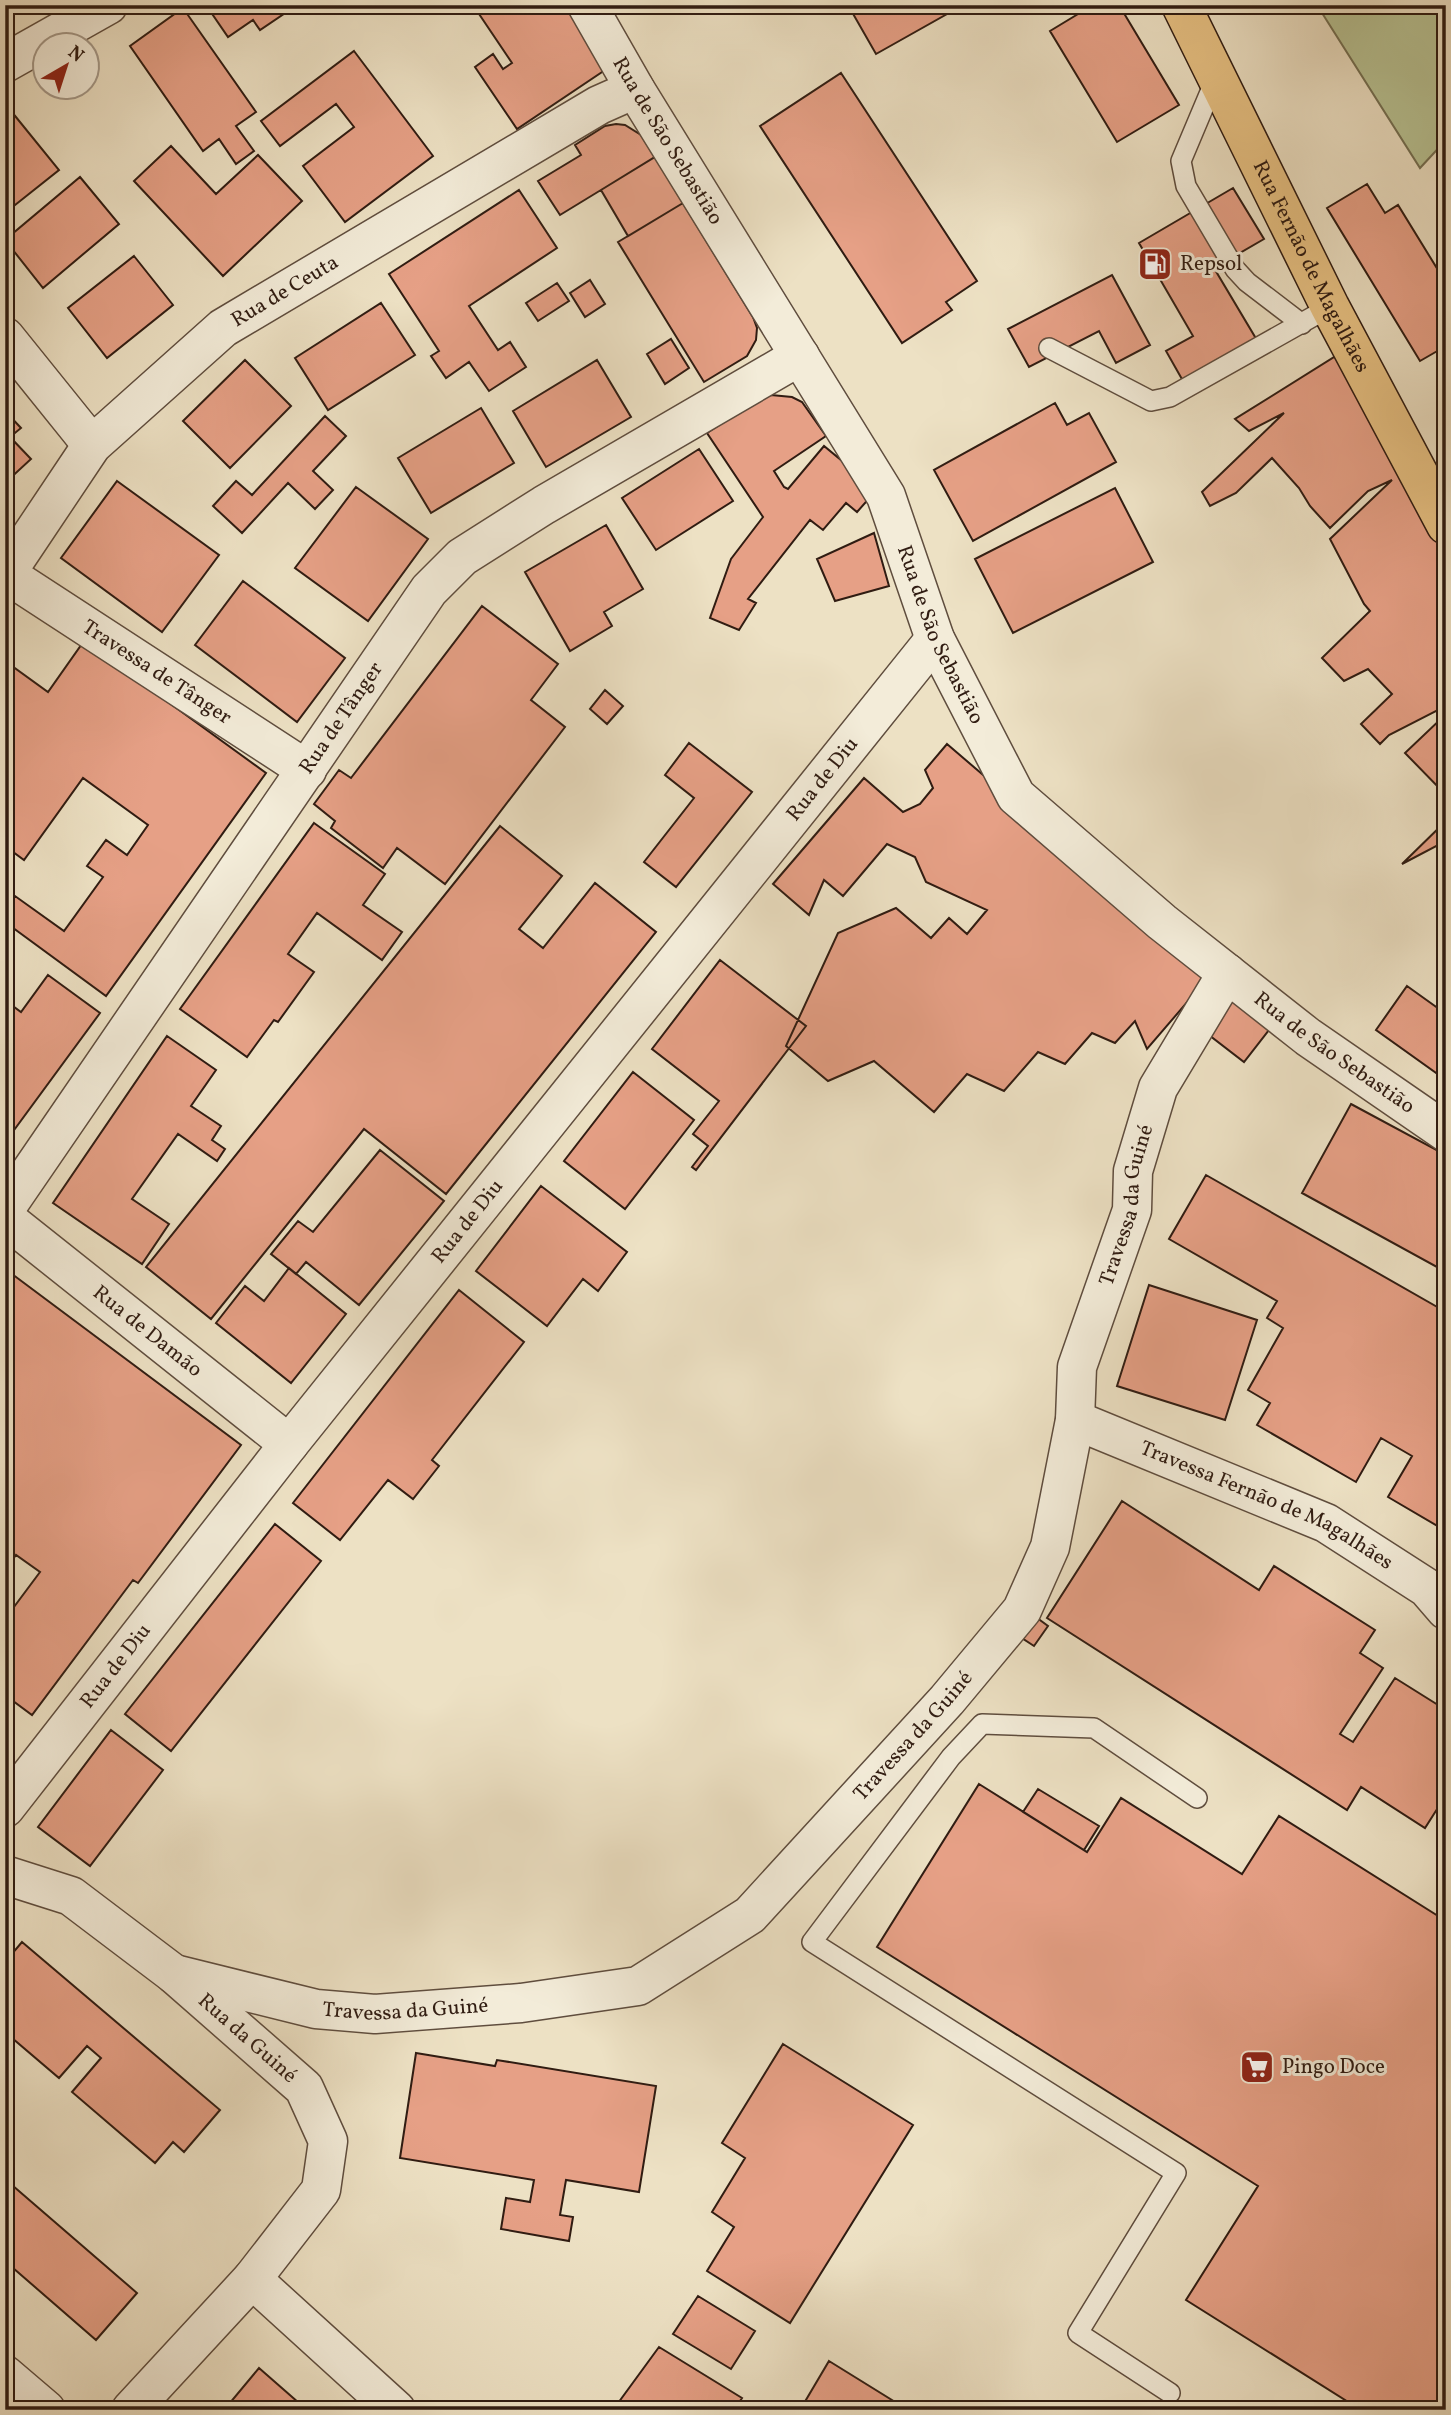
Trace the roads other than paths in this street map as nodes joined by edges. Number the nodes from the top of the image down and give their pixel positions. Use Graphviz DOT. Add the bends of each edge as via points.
graph roads {
  1 [pos="108,5"];
  2 [pos="587,5"];
  3 [pos="1181,5"];
  4 [pos="5,63"];
  5 [pos="1216,77"];
  6 [pos="635,89"];
  7 [pos="1316,315"];
  8 [pos="5,337"];
  9 [pos="1049,348"];
  10 [pos="800,356"];
  11 [pos="92,445"];
  12 [pos="1446,525"];
  13 [pos="6,574"];
  14 [pos="935,639"];
  15 [pos="307,771"];
  16 [pos="1227,973"];
  17 [pos="1446,1132"];
  18 [pos="5,1209"];
  19 [pos="5,1218"];
  20 [pos="1076,1420"];
  21 [pos="289,1444"];
  22 [pos="1446,1610"];
  23 [pos="1197,1798"];
  24 [pos="5,1808"];
  25 [pos="5,1875"];
  26 [pos="174,1974"];
  27 [pos="252,2279"];
  28 [pos="5,2375"];
  29 [pos="1170,2393"];
  30 [pos="46,2410"];
  31 [pos="131,2410"];
  32 [pos="396,2410"];
  1 -- 4 [label="street"];
  2 -- 6 [label="street, Rua de São Sebastião"];
  3 -- 5 [label="main road, Rua Fernão de Magalhães"];
  5 -- 7 [label="main road, Rua Fernão de Magalhães"];
  5 -- 7 [label="lane" via="1181,161 1186,186 1235,269 1256,289"];
  6 -- 10 [label="street, Rua de São Sebastião"];
  6 -- 11 [label="street, Rua de Ceuta" via="598,105 223,328"];
  7 -- 9 [label="lane" via="1170,397 1151,401"];
  7 -- 12 [label="main road, Rua Fernão de Magalhães"];
  8 -- 11 [label="street"];
  10 -- 14 [label="street, Rua de São Sebastião" via="887,496"];
  10 -- 15 [label="street, Rua de Tânger" via="462,557 429,590"];
  11 -- 13 [label="street, Rua de Ceuta"];
  13 -- 15 [label="street, Travessa de Tânger"];
  14 -- 16 [label="street, Rua de São Sebastião" via="1016,796"];
  14 -- 21 [label="street, Rua de Diu"];
  15 -- 18 [label="street, Rua de Tânger"];
  16 -- 17 [label="street, Rua de São Sebastião" via="1308,1037"];
  16 -- 20 [label="street, Travessa da Guiné" via="1158,1088 1133,1171 1132,1210 1077,1367"];
  19 -- 21 [label="street, Rua de Damão"];
  20 -- 22 [label="street, Travessa Fernão de Magalhães" via="1326,1522 1427,1588"];
  20 -- 26 [label="street, Travessa da Guiné" via="1050,1547 1023,1610 750,1915 638,1986 521,2003 374,2014 316,2009"];
  21 -- 24 [label="street, Rua de Diu"];
  23 -- 29 [label="lane" via="1094,1728 982,1724 951,1757 812,1942 1176,2173 1078,2333"];
  25 -- 26 [label="street, Rua da Guiné" via="71,1896"];
  26 -- 27 [label="street, Rua da Guiné" via="304,2088 328,2141 321,2190"];
  27 -- 31 [label="street, Rua da Guiné"];
  27 -- 32 [label="street"];
  28 -- 30 [label="street"];
}
